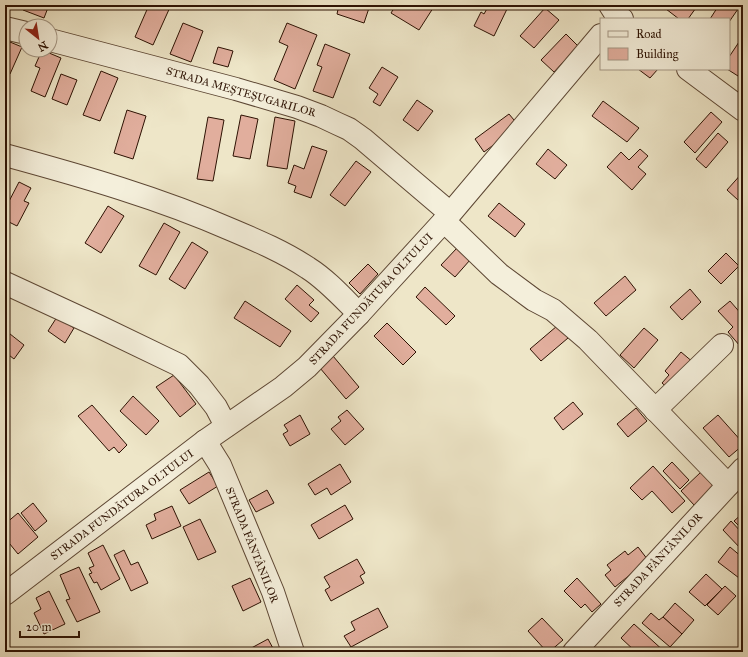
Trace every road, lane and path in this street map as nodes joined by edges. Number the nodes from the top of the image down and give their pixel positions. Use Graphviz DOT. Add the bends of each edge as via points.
graph roads {
  1 [pos="5,28"];
  2 [pos="18,31"];
  3 [pos="600,36"];
  4 [pos="58,42"];
  5 [pos="689,70"];
  6 [pos="743,110"];
  7 [pos="5,155"];
  8 [pos="447,217"];
  9 [pos="5,283"];
  10 [pos="359,314"];
  11 [pos="722,345"];
  12 [pos="655,410"];
  13 [pos="226,426"];
  14 [pos="205,441"];
  15 [pos="743,469"];
  16 [pos="728,485"];
  17 [pos="5,594"];
  18 [pos="293,652"];
  19 [pos="574,652"];
  1 -- 2 [label="street"];
  3 -- 8 [label="street, STRADA FUNDĂTURA OLTULUI"];
  4 -- 8 [label="street, STRADA MEȘTEȘUGARILOR" via="236,88 297,107 349,129"];
  5 -- 6 [label="street"];
  7 -- 10 [label="street" via="96,180 170,205 276,248 308,268"];
  8 -- 10 [label="street, STRADA FUNDĂTURA OLTULUI"];
  8 -- 12 [label="street, STRADA MEȘTEȘUGARILOR" via="499,274 534,300 553,310 588,340"];
  9 -- 13 [label="street" via="180,365 216,407"];
  10 -- 13 [label="street, STRADA FUNDĂTURA OLTULUI" via="307,367 283,387"];
  11 -- 12 [label="street"];
  12 -- 16 [label="street, STRADA MEȘTEȘUGARILOR"];
  13 -- 14 [label="street, STRADA FUNDĂTURA OLTULUI"];
  14 -- 17 [label="street, STRADA FUNDĂTURA OLTULUI"];
  14 -- 18 [label="street, STRADA FÂNTÂNILOR" via="220,465 273,592"];
  15 -- 16 [label="street, STRADA FÂNTÂNILOR"];
  16 -- 19 [label="street, STRADA FÂNTÂNILOR"];
}
